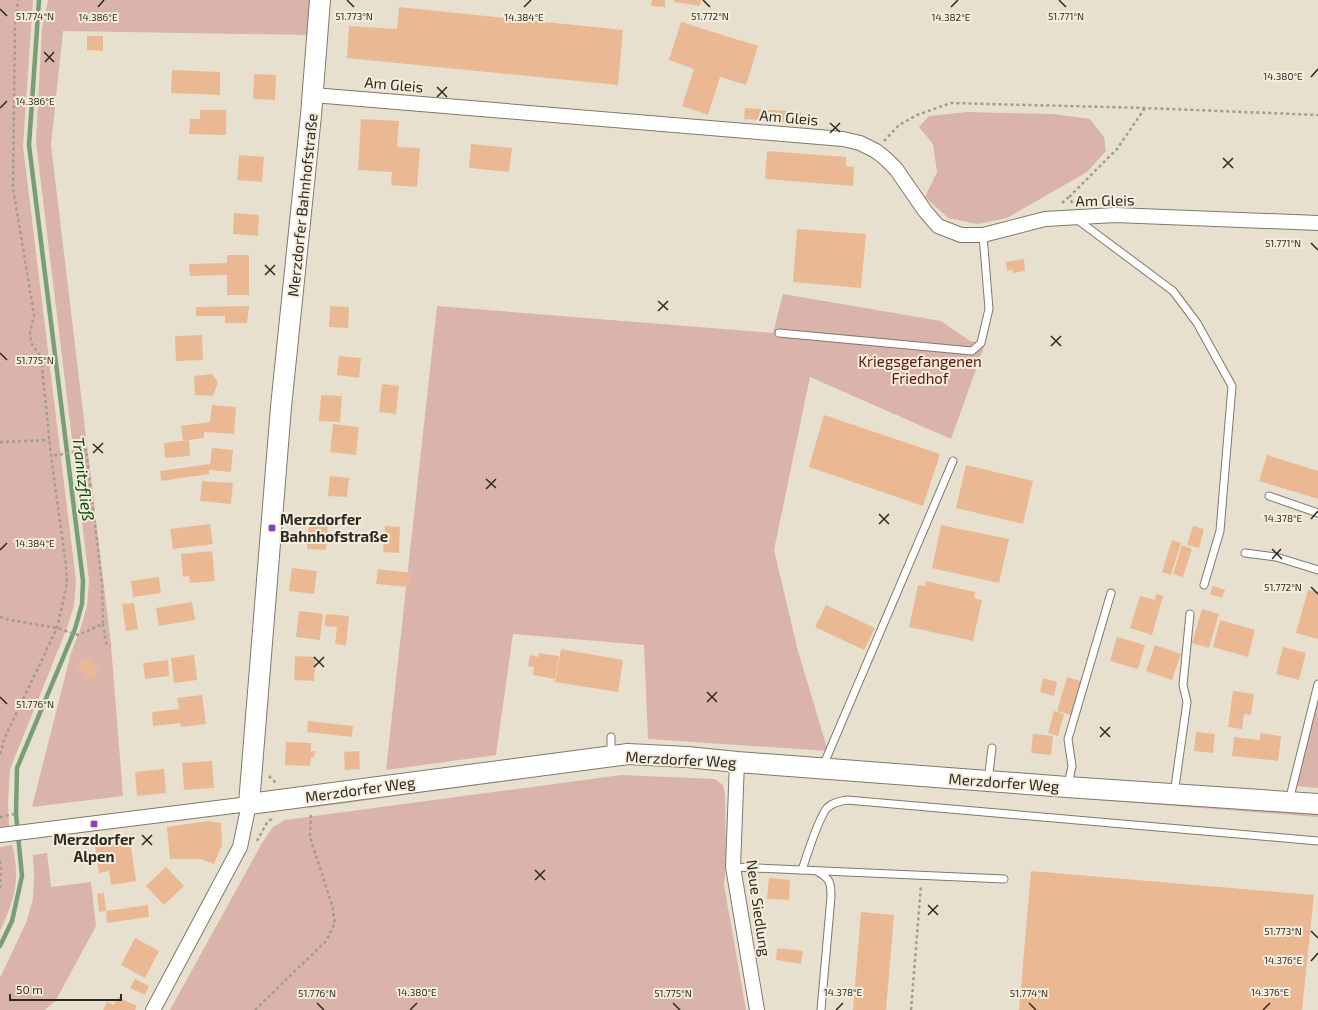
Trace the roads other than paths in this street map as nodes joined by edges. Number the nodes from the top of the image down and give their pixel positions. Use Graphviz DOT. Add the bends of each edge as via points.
graph roads {
  1 [pos="320,0"];
  2 [pos="313,95"];
  3 [pos="1074,218"];
  4 [pos="1318,223"];
  5 [pos="983,235"];
  6 [pos="779,333"];
  7 [pos="953,461"];
  8 [pos="1269,496"];
  9 [pos="1318,513"];
  10 [pos="1245,553"];
  11 [pos="1318,570"];
  12 [pos="1204,585"];
  13 [pos="1111,593"];
  14 [pos="1190,614"];
  15 [pos="1318,684"];
  16 [pos="992,748"];
  17 [pos="737,762"];
  18 [pos="822,768"];
  19 [pos="988,781"];
  20 [pos="1067,787"];
  21 [pos="1174,794"];
  22 [pos="1288,802"];
  23 [pos="249,804"];
  24 [pos="1318,804"];
  25 [pos="0,835"];
  26 [pos="1318,841"];
  27 [pos="734,867"];
  28 [pos="802,870"];
  29 [pos="816,871"];
  30 [pos="1004,879"];
  31 [pos="153,1010"];
  32 [pos="757,1010"];
  33 [pos="821,1010"];
  1 -- 2 [label="street, Merzdorfer Bahnhofstraße"];
  2 -- 5 [label="street, Am Gleis" via="843,139 876,150 886,159 938,226 961,235"];
  2 -- 23 [label="street, Merzdorfer Bahnhofstraße" via="281,415"];
  3 -- 4 [label="street, Am Gleis" via="1115,216"];
  3 -- 5 [label="street, Am Gleis" via="1045,219"];
  3 -- 12 [label="lane" via="1173,291 1197,323 1232,386 1220,531"];
  5 -- 6 [label="lane" via="989,309 981,343 972,351"];
  7 -- 18 [label="lane"];
  8 -- 9 [label="lane"];
  10 -- 11 [label="lane" via="1276,557"];
  13 -- 20 [label="lane" via="1068,739 1072,766"];
  14 -- 21 [label="lane" via="1182,684 1187,702"];
  15 -- 22 [label="lane"];
  16 -- 19 [label="lane"];
  17 -- 18 [label="street, Merzdorfer Weg"];
  17 -- 23 [label="street, Merzdorfer Weg" via="628,754 611,746"];
  17 -- 27 [label="street, Neue Siedlung"];
  18 -- 19 [label="street, Merzdorfer Weg"];
  19 -- 20 [label="street, Merzdorfer Weg"];
  20 -- 21 [label="street, Merzdorfer Weg"];
  21 -- 22 [label="street, Merzdorfer Weg"];
  22 -- 24 [label="street, Merzdorfer Weg"];
  23 -- 25 [label="street, Merzdorfer Weg"];
  23 -- 31 [label="street, Merzdorfer Bahnhofstraße" via="240,847"];
  26 -- 28 [label="lane" via="847,800 828,807 822,816"];
  27 -- 28 [label="lane"];
  27 -- 32 [label="street, Neue Siedlung"];
  28 -- 29 [label="lane"];
  29 -- 30 [label="lane"];
  29 -- 33 [label="lane" via="825,876 831,884"];
}
